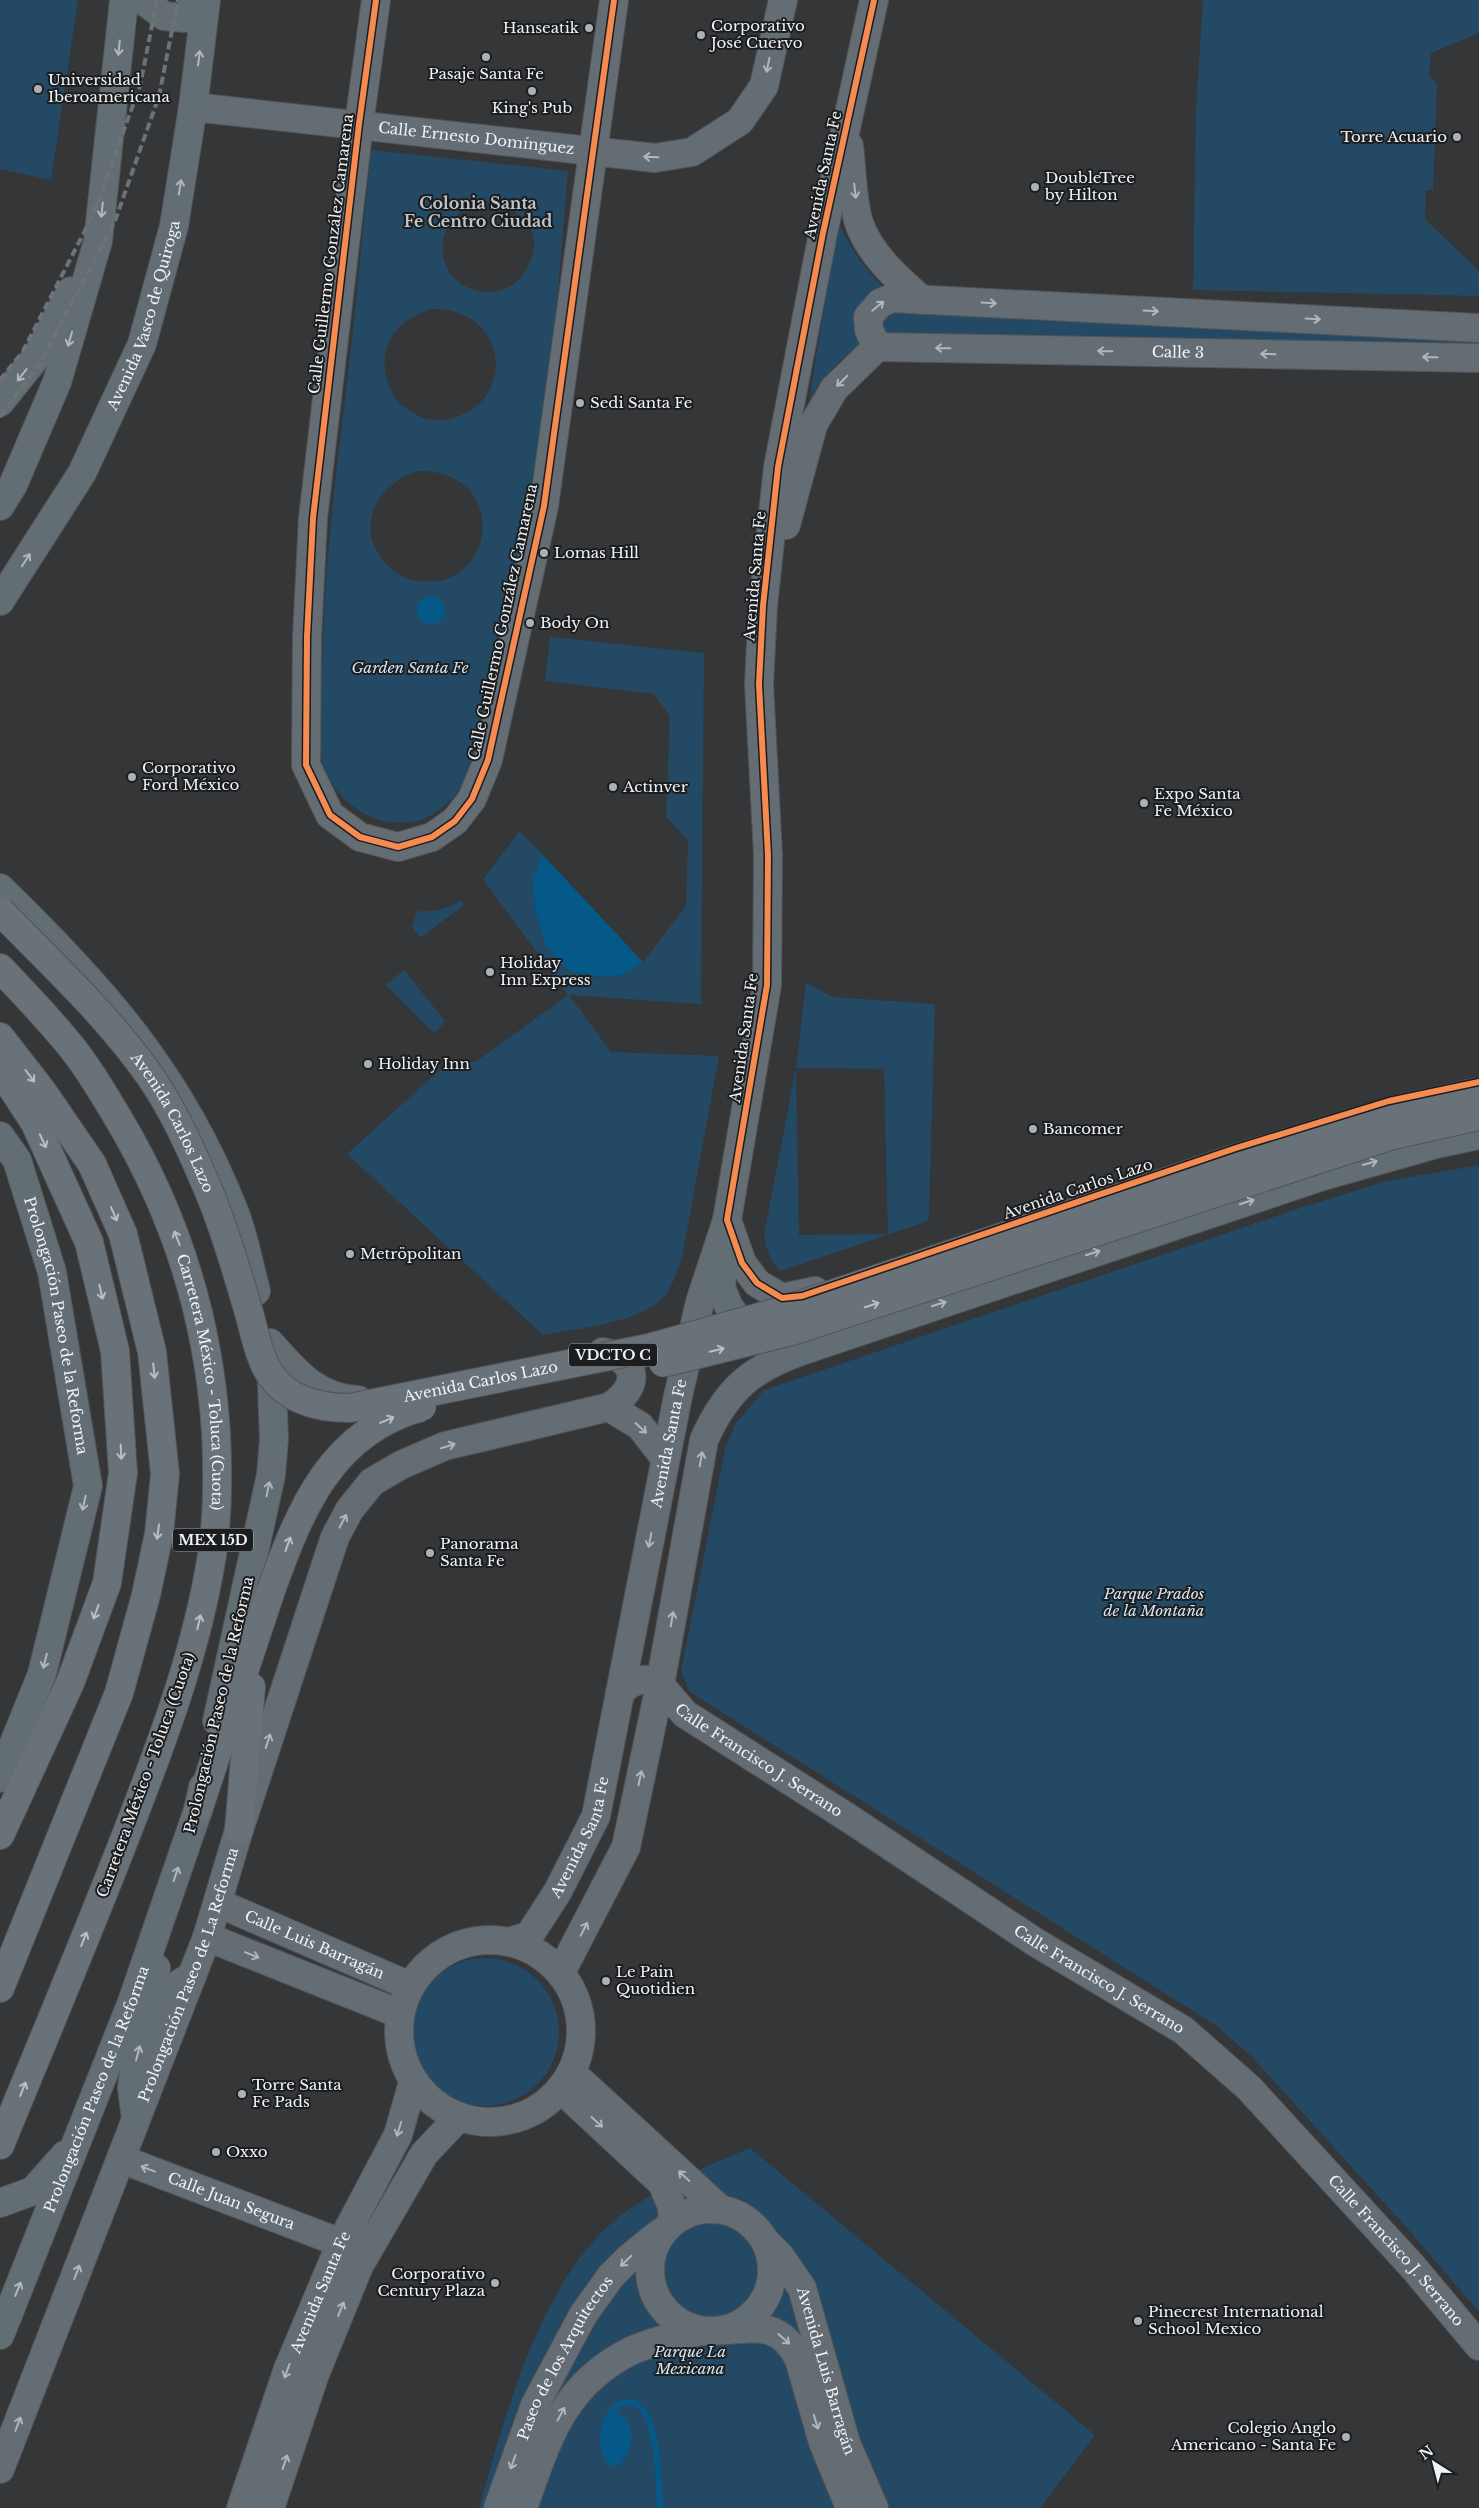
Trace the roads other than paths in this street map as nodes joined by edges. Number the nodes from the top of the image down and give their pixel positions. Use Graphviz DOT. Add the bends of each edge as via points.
graph roads {
  1 [pos="124,0"];
  2 [pos="142,0"];
  3 [pos="199,0"];
  4 [pos="206,0"];
  5 [pos="376,0"];
  6 [pos="614,0"];
  7 [pos="782,0"];
  8 [pos="874,0"];
  9 [pos="193,107"];
  10 [pos="359,124"];
  11 [pos="847,125"];
  12 [pos="593,150"];
  13 [pos="98,241"];
  14 [pos="922,300"];
  15 [pos="1479,328"];
  16 [pos="877,347"];
  17 [pos="1479,358"];
  18 [pos="0,402"];
  19 [pos="0,506"];
  20 [pos="0,601"];
  21 [pos="763,606"];
  22 [pos="0,888"];
  23 [pos="0,911"];
  24 [pos="0,968"];
  25 [pos="0,1037"];
  26 [pos="0,1069"];
  27 [pos="1479,1082"];
  28 [pos="1479,1092"];
  29 [pos="1389,1101"];
  30 [pos="1479,1116"];
  31 [pos="0,1136"];
  32 [pos="1479,1136"];
  33 [pos="9,1152"];
  34 [pos="1323,1176"];
  35 [pos="727,1220"];
  36 [pos="700,1302"];
  37 [pos="270,1343"];
  38 [pos="810,1348"];
  39 [pos="603,1352"];
  40 [pos="609,1407"];
  41 [pos="665,1458"];
  42 [pos="257,1637"];
  43 [pos="660,1685"];
  44 [pos="620,1693"];
  45 [pos="0,1778"];
  46 [pos="198,1810"];
  47 [pos="238,1830"];
  48 [pos="0,1836"];
  49 [pos="218,1903"];
  50 [pos="207,1938"];
  51 [pos="512,1942"];
  52 [pos="562,1972"];
  53 [pos="192,1976"];
  54 [pos="410,1986"];
  55 [pos="0,1988"];
  56 [pos="143,1998"];
  57 [pos="400,2014"];
  58 [pos="566,2081"];
  59 [pos="413,2082"];
  60 [pos="458,2118"];
  61 [pos="136,2119"];
  62 [pos="2,2140"];
  63 [pos="77,2143"];
  64 [pos="121,2159"];
  65 [pos="0,2203"];
  66 [pos="720,2209"];
  67 [pos="669,2226"];
  68 [pos="766,2242"];
  69 [pos="340,2243"];
  70 [pos="711,2331"];
  71 [pos="0,2335"];
  72 [pos="1479,2346"];
  73 [pos="0,2469"];
  74 [pos="241,2508"];
  75 [pos="270,2508"];
  76 [pos="498,2508"];
  77 [pos="524,2508"];
  78 [pos="850,2508"];
  79 [pos="874,2508"];
  1 -- 13 [label="main road, one-way"];
  2 -- 3 [label="main road" via="164,16 184,18"];
  9 -- 4 [label="main road, Avenida Vasco de Quiroga, one-way"];
  5 -- 10 [label="street, Calle Guillermo González Camarena"];
  6 -- 12 [label="street, Calle Guillermo González Camarena"];
  7 -- 12 [label="street, Calle Ernesto Domínguez, one-way" via="764,86 740,121 692,152 655,158"];
  8 -- 11 [label="street, Avenida Santa Fe"];
  9 -- 10 [label="street, Calle Ernesto Domínguez"];
  20 -- 9 [label="main road, Avenida Vasco de Quiroga, one-way" via="82,473 142,344 174,226"];
  10 -- 12 [label="street, Calle Ernesto Domínguez"];
  10 -- 12 [label="street, Calle Guillermo González Camarena" via="313,518 307,637 306,765 330,815 360,836 398,847 432,836 455,821 472,799 488,760 544,506"];
  11 -- 14 [label="street, one-way" via="859,221 867,241 892,272"];
  11 -- 21 [label="street, Avenida Santa Fe" via="797,360 780,457"];
  13 -- 18 [label="main road, one-way" via="37,356"];
  13 -- 19 [label="main road, one-way" via="57,382 13,485"];
  14 -- 15 [label="street, one-way"];
  16 -- 14 [label="street, one-way" via="867,324 873,309 892,298"];
  17 -- 16 [label="street, Calle 3, one-way"];
  16 -- 21 [label="street, one-way" via="834,389 813,425"];
  21 -- 35 [label="street, Avenida Santa Fe" via="759,684 767,826 767,985"];
  22 -- 37 [label="main road, Prolongación Paseo de la Reforma" via="116,1008 190,1115 234,1213"];
  23 -- 28 [label="highway, Avenida Carlos Lazo / VDCTO C, bridge" via="95,1008 151,1078 178,1123 210,1195 236,1265 266,1368 285,1389 306,1402 327,1408 350,1408 658,1346 785,1310 1246,1156 1392,1111"];
  62 -- 24 [label="highway, Carretera México - Toluca (Cuota) / MEX 15D, one-way" via="134,1815 194,1645 212,1551 216,1450 213,1392 197,1300 166,1211 125,1130 75,1051"];
  25 -- 55 [label="highway, MEX 15D, one-way" via="92,1164 123,1234 152,1352 164,1474 159,1534 119,1693"];
  26 -- 48 [label="highway, one-way" via="35,1123 89,1242 115,1351 123,1474 107,1583 70,1684"];
  27 -- 29 [label="street, Avenida Carlos Lazo"];
  29 -- 34 [label="main road"];
  29 -- 35 [label="street, Avenida Carlos Lazo" via="1236,1148 802,1296 782,1298 757,1283 742,1263"];
  42 -- 30 [label="highway, Avenida Carlos Lazo / VDCTO C, one-way, bridge" via="292,1533 308,1500 351,1444 382,1422 456,1398 654,1365 792,1331 1393,1135"];
  31 -- 33 [label="main road, Prolongación Paseo de la Reforma"];
  34 -- 32 [label="main road, one-way" via="1436,1144"];
  33 -- 45 [label="main road, Prolongación Paseo de la Reforma, one-way" via="52,1272 88,1486 42,1674"];
  38 -- 34 [label="main road, one-way"];
  35 -- 36 [label="street, Avenida Santa Fe"];
  35 -- 38 [label="main road" via="721,1287 728,1305 737,1318 784,1347"];
  36 -- 39 [label="street, Avenida Carlos Lazo" via="682,1322 633,1345"];
  36 -- 41 [label="street, Avenida Santa Fe"];
  37 -- 39 [label="street, Avenida Carlos Lazo" via="314,1386 336,1398 357,1400"];
  46 -- 37 [label="main road, Prolongación Paseo de la Reforma, one-way" via="271,1474 274,1440"];
  43 -- 38 [label="street, one-way" via="704,1440 715,1415 732,1391 776,1359"];
  39 -- 40 [label="street" via="618,1355 632,1373 628,1390 620,1401"];
  40 -- 41 [label="street, one-way" via="640,1426"];
  47 -- 40 [label="street, Prolongación Paseo de La Reforma, one-way" via="335,1537 350,1509 372,1482 401,1465 446,1446"];
  41 -- 44 [label="street, Avenida Santa Fe, one-way"];
  42 -- 46 [label="highway"];
  42 -- 47 [label="highway"];
  43 -- 44 [label="street" via="650,1680 639,1680"];
  52 -- 43 [label="street, one-way" via="626,1847"];
  43 -- 72 [label="street, Calle Francisco J. Serrano" via="685,1714 1035,1942 1183,2030 1249,2088 1413,2267"];
  44 -- 51 [label="street, Avenida Santa Fe" via="596,1816 558,1891 529,1936"];
  56 -- 46 [label="main road, Prolongación Paseo de la Reforma, one-way" via="160,1920"];
  47 -- 49 [label="street, Prolongación Paseo de La Reforma"];
  49 -- 50 [label="street, Prolongación Paseo de La Reforma"];
  49 -- 54 [label="street, Calle Luis Barragán"];
  50 -- 53 [label="street, Prolongación Paseo de La Reforma"];
  50 -- 57 [label="street, one-way"];
  51 -- 52 [label="street" via="544,1956"];
  51 -- 54 [label="street" via="484,1940 453,1948 424,1968"];
  52 -- 58 [label="street" via="577,2000 582,2043"];
  53 -- 56 [label="main road" via="174,1987"];
  53 -- 61 [label="street, Prolongación Paseo de La Reforma"];
  54 -- 57 [label="street"];
  61 -- 56 [label="main road, one-way" via="132,2088"];
  56 -- 63 [label="main road, Prolongación Paseo de la Reforma"];
  57 -- 59 [label="street" via="398,2038"];
  58 -- 60 [label="street" via="548,2103 523,2118 491,2124"];
  66 -- 58 [label="street, one-way"];
  58 -- 67 [label="street, one-way" via="662,2183 671,2204"];
  59 -- 60 [label="street" via="434,2105"];
  59 -- 69 [label="street, Avenida Santa Fe, one-way" via="398,2135"];
  75 -- 60 [label="street, Avenida Santa Fe, one-way" via="315,2374 359,2266 424,2154"];
  61 -- 64 [label="street, Prolongación Paseo de La Reforma"];
  63 -- 65 [label="main road" via="33,2191"];
  71 -- 63 [label="main road, Prolongación Paseo de la Reforma, one-way"];
  69 -- 64 [label="street, Calle Juan Segura, one-way"];
  73 -- 64 [label="street, Prolongación Paseo de La Reforma, one-way"];
  66 -- 67 [label="street" via="696,2211"];
  66 -- 68 [label="street" via="738,2215 754,2226"];
  67 -- 70 [label="street" via="655,2242 650,2261 650,2280 656,2298 667,2314 683,2325"];
  67 -- 76 [label="street, Paseo de los Arquitectos, one-way" via="611,2276 583,2315 535,2405"];
  68 -- 70 [label="street" via="772,2260 772,2279 766,2297 739,2325"];
  68 -- 79 [label="street, Avenida Luis Barragán" via="802,2288 846,2443"];
  69 -- 74 [label="street, Avenida Santa Fe, one-way" via="288,2369"];
  77 -- 70 [label="street, Paseo de los Arquitectos, one-way" via="553,2430 575,2392 612,2362 632,2351 664,2340"];
  70 -- 78 [label="street, Avenida Luis Barragán, one-way" via="766,2329 777,2333 794,2348 823,2442"];
}
